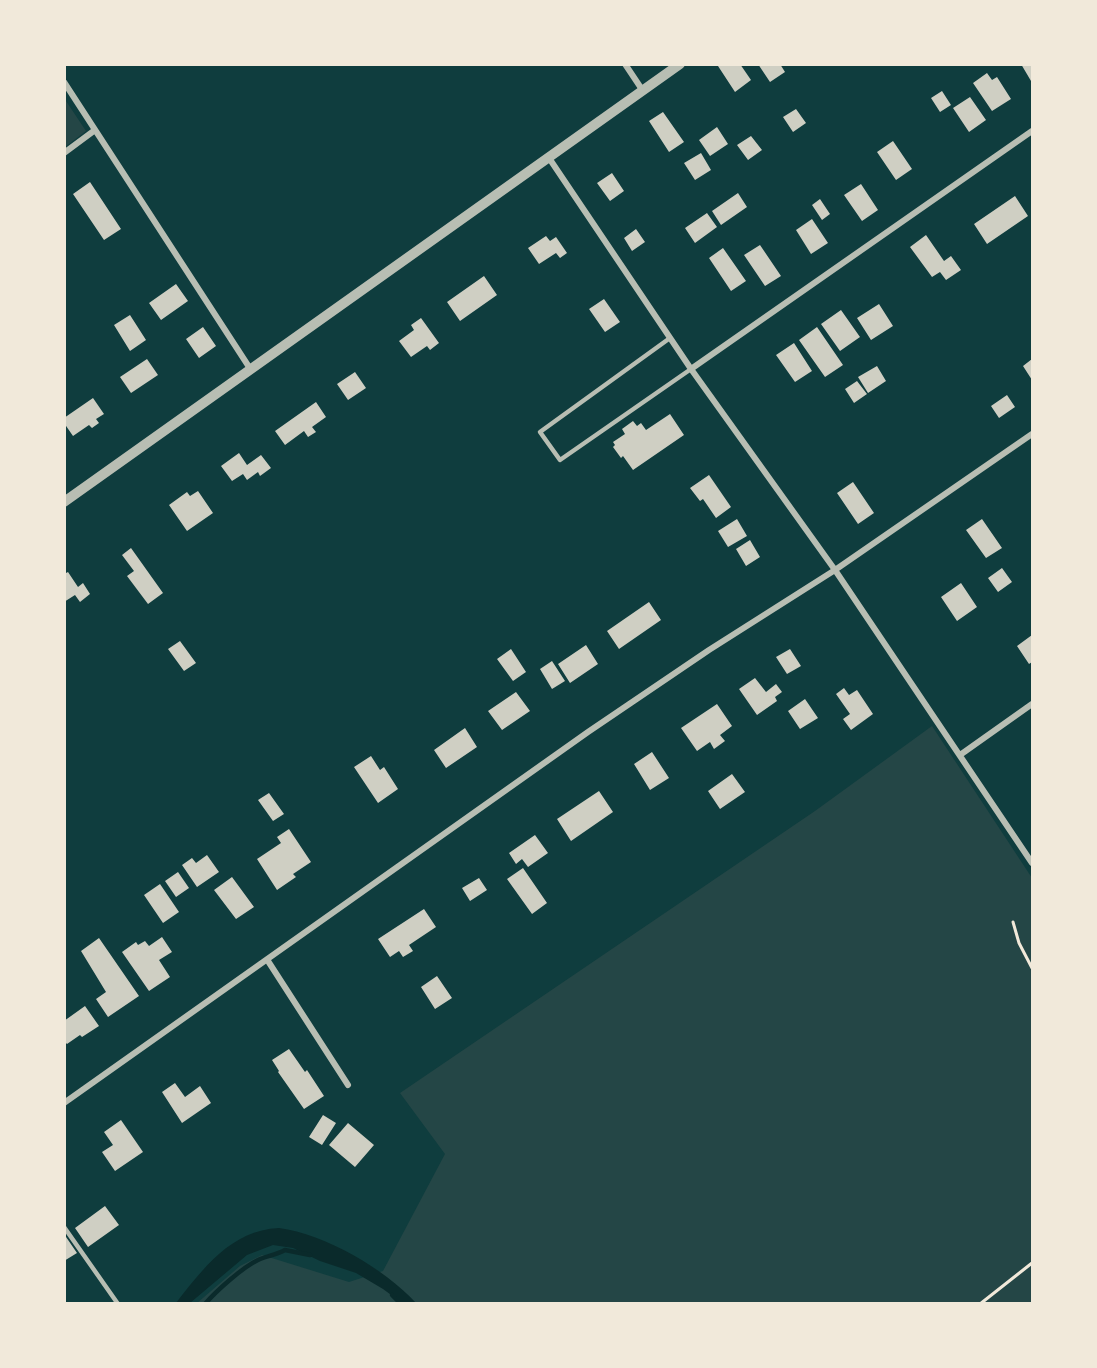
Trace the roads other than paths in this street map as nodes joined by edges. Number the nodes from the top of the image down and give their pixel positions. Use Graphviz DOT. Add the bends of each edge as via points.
graph roads {
  1 [pos="625,64"];
  2 [pos="680,64"];
  3 [pos="64,82"];
  4 [pos="643,91"];
  5 [pos="95,130"];
  6 [pos="1032,131"];
  7 [pos="64,153"];
  8 [pos="549,158"];
  9 [pos="670,338"];
  10 [pos="691,369"];
  11 [pos="251,370"];
  12 [pos="1032,434"];
  13 [pos="64,502"];
  14 [pos="835,570"];
  15 [pos="1032,704"];
  16 [pos="960,755"];
  17 [pos="1032,863"];
  18 [pos="268,961"];
  19 [pos="348,1085"];
  20 [pos="64,1103"];
  21 [pos="64,1227"];
  22 [pos="118,1304"];
  1 -- 4 [label="street"];
  2 -- 4 [label="street"];
  3 -- 5 [label="street"];
  4 -- 8 [label="street"];
  5 -- 7 [label="street"];
  5 -- 11 [label="street"];
  6 -- 10 [label="street"];
  8 -- 9 [label="street"];
  8 -- 11 [label="street"];
  9 -- 10 [label="street"];
  9 -- 10 [label="lane" via="540,432 560,460"];
  10 -- 14 [label="street"];
  11 -- 13 [label="street"];
  12 -- 14 [label="street"];
  14 -- 16 [label="street"];
  14 -- 18 [label="street" via="588,732"];
  15 -- 16 [label="street"];
  16 -- 17 [label="street"];
  18 -- 19 [label="street"];
  18 -- 20 [label="street"];
  21 -- 22 [label="lane"];
}
